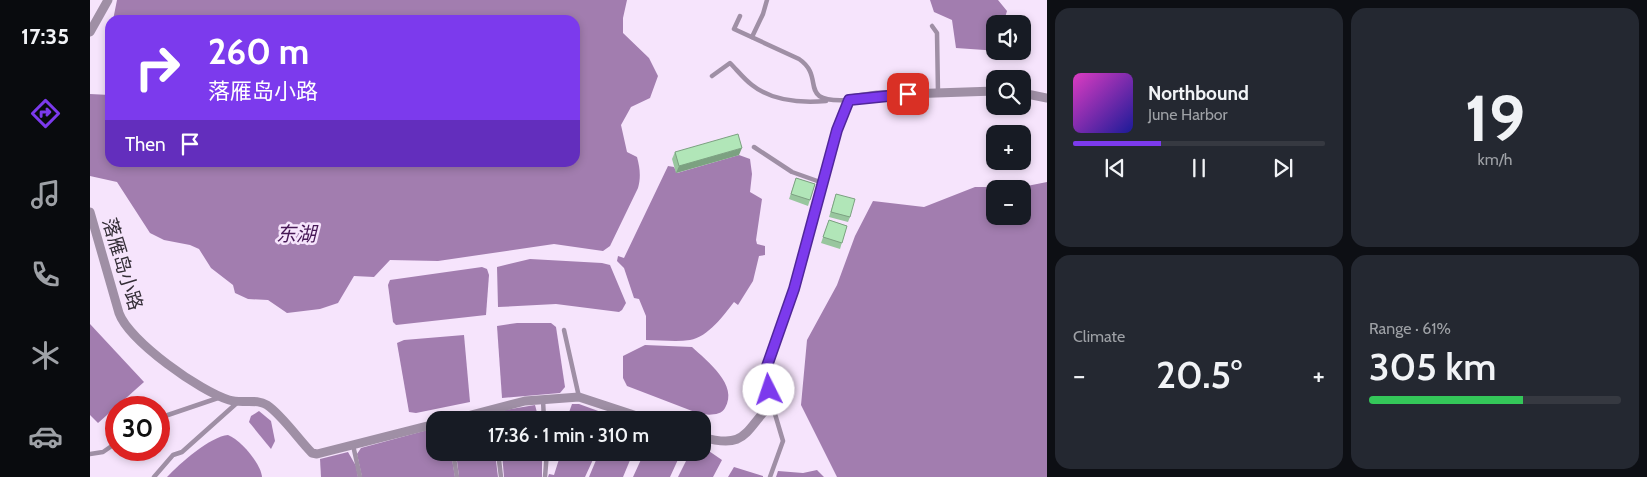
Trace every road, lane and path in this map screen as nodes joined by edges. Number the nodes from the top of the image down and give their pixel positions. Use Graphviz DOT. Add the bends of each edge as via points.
graph roads {
  1 [pos="108,0"];
  2 [pos="767,0"];
  3 [pos="740,16"];
  4 [pos="932,26"];
  5 [pos="90,32"];
  6 [pos="752,37"];
  7 [pos="712,76"];
  8 [pos="986,91"];
  9 [pos="938,93"];
  10 [pos="1031,95"];
  11 [pos="1047,98"];
  12 [pos="849,100"];
  13 [pos="828,101"];
  14 [pos="754,147"];
  15 [pos="823,183"];
  16 [pos="90,212"];
  17 [pos="564,330"];
  18 [pos="222,397"];
  19 [pos="579,397"];
  20 [pos="543,400"];
  21 [pos="238,401"];
  22 [pos="772,403"];
  23 [pos="493,409"];
  24 [pos="486,411"];
  25 [pos="544,411"];
  26 [pos="622,411"];
  27 [pos="170,414"];
  28 [pos="426,426"];
  29 [pos="711,439"];
  30 [pos="353,445"];
  31 [pos="105,451"];
  32 [pos="90,454"];
  33 [pos="454,461"];
  34 [pos="499,461"];
  35 [pos="546,461"];
  36 [pos="154,477"];
  37 [pos="360,477"];
  38 [pos="457,477"];
  39 [pos="501,477"];
  40 [pos="545,477"];
  41 [pos="770,477"];
  1 -- 5 [label="street"];
  2 -- 6 [label="lane"];
  3 -- 6 [label="lane" via="734,29"];
  4 -- 9 [label="lane" via="937,33"];
  6 -- 13 [label="lane" via="803,61 810,68 816,92"];
  7 -- 13 [label="lane" via="730,63 752,85 780,97 801,102"];
  8 -- 9 [label="street"];
  9 -- 12 [label="street" via="877,95"];
  10 -- 11 [label="street"];
  12 -- 13 [label="lane"];
  12 -- 15 [label="street"];
  14 -- 15 [label="lane" via="792,172"];
  15 -- 22 [label="street" via="797,282 767,366 766,378"];
  16 -- 18 [label="street, 落雁岛小路" via="119,314 125,324 154,355"];
  17 -- 19 [label="lane"];
  18 -- 21 [label="street, 落雁岛小路"];
  18 -- 27 [label="lane"];
  19 -- 20 [label="street"];
  19 -- 26 [label="street"];
  20 -- 23 [label="street"];
  20 -- 25 [label="lane"];
  21 -- 30 [label="street, 落雁岛小路" via="268,406 314,454"];
  21 -- 36 [label="lane" via="182,452 173,455"];
  22 -- 29 [label="street" via="738,440"];
  22 -- 41 [label="lane" via="783,440"];
  23 -- 24 [label="street"];
  28 -- 30 [label="street, 落雁岛小路"];
  30 -- 37 [label="lane"];
  31 -- 32 [label="lane"];
  33 -- 38 [label="lane"];
  34 -- 39 [label="lane"];
  35 -- 40 [label="lane"];
}
